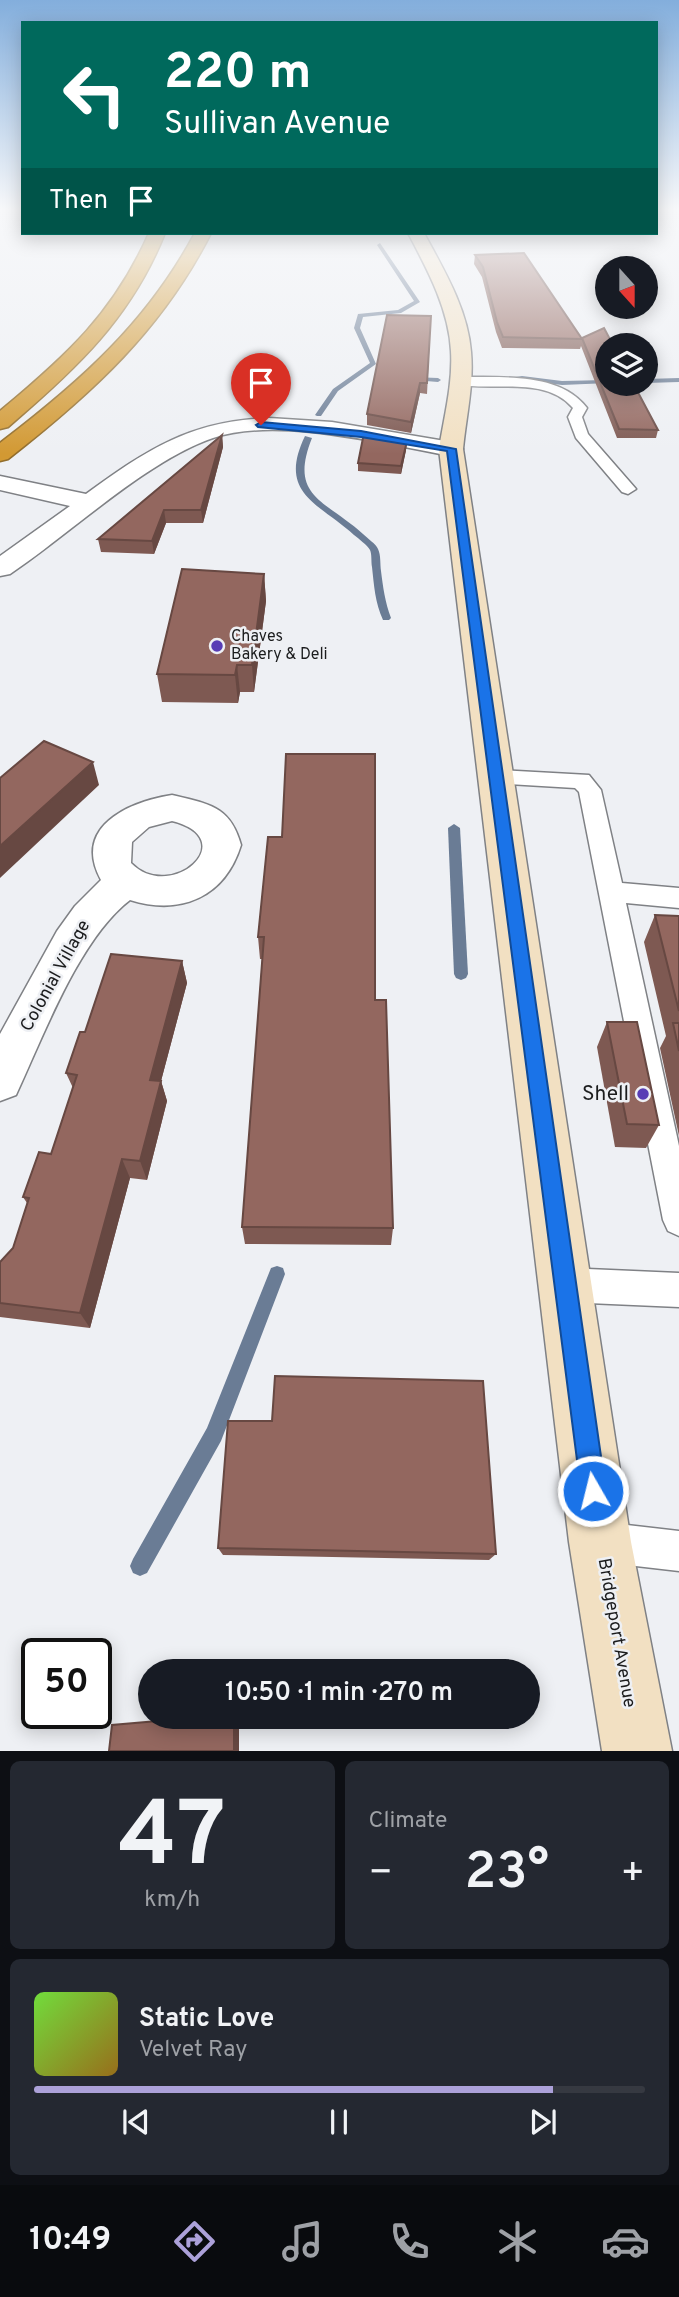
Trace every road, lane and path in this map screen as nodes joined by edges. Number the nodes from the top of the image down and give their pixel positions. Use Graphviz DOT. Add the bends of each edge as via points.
graph roads {
  1 [pos="129,290"];
  2 [pos="171,290"];
  3 [pos="442,290"];
  4 [pos="459,381"];
  5 [pos="0,422"];
  6 [pos="6,449"];
  7 [pos="451,449"];
  8 [pos="0,483"];
  9 [pos="628,489"];
  10 [pos="88,502"];
  11 [pos="0,568"];
  12 [pos="497,778"];
  13 [pos="125,883"];
  14 [pos="614,892"];
  15 [pos="679,898"];
  16 [pos="0,1080"];
  17 [pos="679,1220"];
  18 [pos="565,1285"];
  19 [pos="679,1290"];
  20 [pos="600,1542"];
  21 [pos="679,1551"];
  22 [pos="637,1751"];
  1 -- 5 [label="highway" via="70,365"];
  2 -- 6 [label="highway" via="141,329 74,397"];
  3 -- 4 [label="main road, Bridgeport Avenue" via="460,339"];
  4 -- 7 [label="main road, Bridgeport Avenue"];
  4 -- 9 [label="lane" via="556,388 568,393 580,408 575,417 581,435"];
  7 -- 10 [label="street" via="279,424 243,425 213,430 180,444"];
  7 -- 12 [label="main road, Bridgeport Avenue"];
  8 -- 10 [label="street"];
  10 -- 11 [label="street"];
  12 -- 14 [label="lane" via="581,780 590,790"];
  12 -- 18 [label="main road, Bridgeport Avenue"];
  13 -- 16 [label="street, Colonial Village" via="93,909"];
  14 -- 15 [label="lane"];
  14 -- 17 [label="lane"];
  18 -- 19 [label="lane"];
  18 -- 20 [label="main road, Bridgeport Avenue"];
  20 -- 21 [label="lane"];
  20 -- 22 [label="main road, Bridgeport Avenue"];
}
